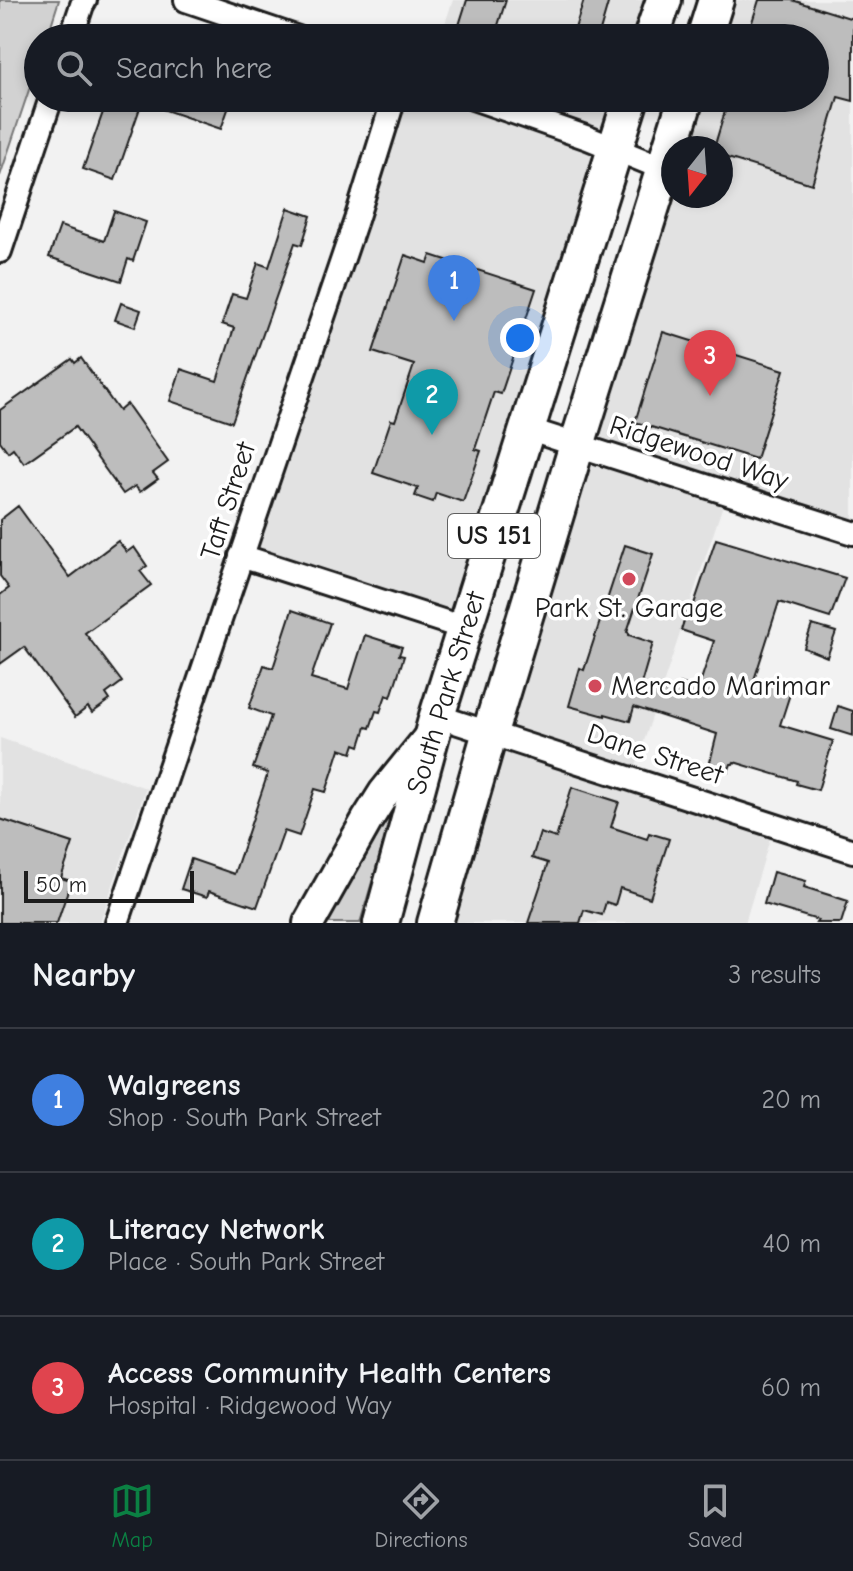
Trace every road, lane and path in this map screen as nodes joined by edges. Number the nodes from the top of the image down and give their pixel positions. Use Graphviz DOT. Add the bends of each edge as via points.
graph roads {
  1 [pos="85,0"];
  2 [pos="186,0"];
  3 [pos="664,0"];
  4 [pos="716,0"];
  5 [pos="76,24"];
  6 [pos="257,24"];
  7 [pos="656,24"];
  8 [pos="708,24"];
  9 [pos="46,112"];
  10 [pos="390,112"];
  11 [pos="513,112"];
  12 [pos="627,112"];
  13 [pos="682,112"];
  14 [pos="674,136"];
  15 [pos="616,151"];
  16 [pos="661,168"];
  17 [pos="661,179"];
  18 [pos="0,251"];
  19 [pos="527,429"];
  20 [pos="577,445"];
  21 [pos="853,533"];
  22 [pos="241,556"];
  23 [pos="464,628"];
  24 [pos="435,725"];
  25 [pos="490,732"];
  26 [pos="853,851"];
  27 [pos="117,923"];
  28 [pos="309,923"];
  29 [pos="381,923"];
  30 [pos="435,923"];
  1 -- 5 [label="street"];
  2 -- 6 [label="street"];
  3 -- 7 [label="main road"];
  4 -- 8 [label="main road"];
  9 -- 18 [label="street"];
  10 -- 22 [label="street, Taft Street"];
  11 -- 15 [label="street"];
  12 -- 15 [label="main road, South Park Street / US 151"];
  13 -- 14 [label="main road, South Park Street / US 151"];
  15 -- 16 [label="street"];
  15 -- 19 [label="main road, South Park Street / US 151"];
  17 -- 20 [label="main road, South Park Street / US 151"];
  19 -- 20 [label="street, Ridgewood Way"];
  19 -- 23 [label="main road, South Park Street / US 151"];
  20 -- 21 [label="street, Ridgewood Way"];
  20 -- 25 [label="main road, South Park Street / US 151"];
  22 -- 23 [label="street"];
  22 -- 27 [label="street, Taft Street"];
  23 -- 24 [label="main road, South Park Street / US 151"];
  24 -- 25 [label="street, Dane Street"];
  24 -- 28 [label="street" via="384,793"];
  24 -- 29 [label="main road, South Park Street / US 151"];
  25 -- 26 [label="street, Dane Street"];
  25 -- 30 [label="main road, South Park Street / US 151"];
}
